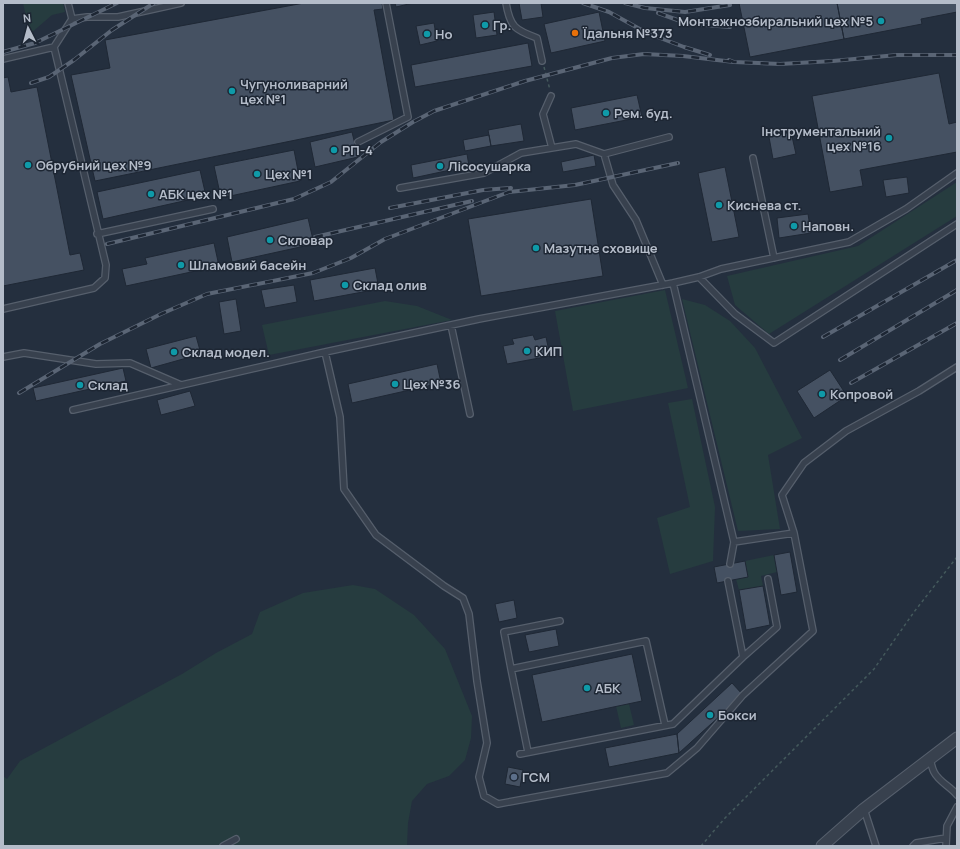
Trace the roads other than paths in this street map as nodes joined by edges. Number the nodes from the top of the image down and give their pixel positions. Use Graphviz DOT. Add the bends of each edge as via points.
graph roads {
  1 [pos="68,3"];
  2 [pos="386,3"];
  3 [pos="506,3"];
  4 [pos="177,4"];
  5 [pos="72,20"];
  6 [pos="54,47"];
  7 [pos="3,59"];
  8 [pos="542,61"];
  9 [pos="551,96"];
  10 [pos="669,137"];
  11 [pos="358,142"];
  12 [pos="552,148"];
  13 [pos="604,154"];
  14 [pos="753,158"];
  15 [pos="957,173"];
  16 [pos="400,188"];
  17 [pos="213,209"];
  18 [pos="957,224"];
  19 [pos="98,234"];
  20 [pos="774,258"];
  21 [pos="700,277"];
  22 [pos="672,283"];
  23 [pos="663,285"];
  24 [pos="3,309"];
  25 [pos="451,325"];
  26 [pos="325,352"];
  27 [pos="3,358"];
  28 [pos="957,367"];
  29 [pos="182,385"];
  30 [pos="73,410"];
  31 [pos="470,414"];
  32 [pos="794,533"];
  33 [pos="734,542"];
  34 [pos="730,564"];
  35 [pos="768,579"];
  36 [pos="728,581"];
  37 [pos="560,621"];
  38 [pos="743,657"];
  39 [pos="511,670"];
  40 [pos="665,725"];
  41 [pos="957,738"];
  42 [pos="528,752"];
  43 [pos="520,754"];
  44 [pos="930,759"];
  45 [pos="957,795"];
  46 [pos="957,807"];
  47 [pos="864,809"];
  48 [pos="946,838"];
  49 [pos="236,839"];
  50 [pos="223,846"];
  51 [pos="822,846"];
  52 [pos="876,846"];
  53 [pos="913,846"];
  54 [pos="946,846"];
  1 -- 5 [label="lane"];
  2 -- 11 [label="lane" via="408,117"];
  3 -- 8 [label="lane" via="508,16 519,31 537,38"];
  4 -- 5 [label="lane" via="118,17 87,17"];
  5 -- 6 [label="lane"];
  6 -- 7 [label="lane"];
  6 -- 19 [label="lane"];
  9 -- 12 [label="lane" via="543,114"];
  10 -- 13 [label="lane"];
  12 -- 13 [label="lane" via="576,144"];
  12 -- 16 [label="lane" via="522,153 484,173"];
  13 -- 23 [label="lane" via="613,185 636,220"];
  14 -- 20 [label="lane"];
  15 -- 20 [label="lane" via="906,209 849,242"];
  17 -- 19 [label="lane"];
  18 -- 21 [label="lane" via="774,342 735,314"];
  19 -- 24 [label="lane" via="106,266 105,278 94,288"];
  20 -- 21 [label="lane" via="721,269"];
  21 -- 22 [label="lane"];
  22 -- 23 [label="lane"];
  22 -- 33 [label="lane"];
  23 -- 25 [label="lane"];
  25 -- 26 [label="lane"];
  25 -- 31 [label="lane"];
  26 -- 29 [label="lane"];
  26 -- 32 [label="lane" via="340,417 344,489 376,535 463,598 469,614 476,681 487,743 479,777 484,796 498,804 667,773 697,748 743,695 813,631"];
  27 -- 29 [label="lane" via="24,353 96,364 130,363"];
  28 -- 32 [label="lane" via="920,391 846,431 804,463 782,495"];
  29 -- 30 [label="lane"];
  32 -- 33 [label="lane"];
  33 -- 34 [label="lane"];
  35 -- 38 [label="lane" via="777,627"];
  36 -- 38 [label="lane"];
  37 -- 39 [label="lane" via="504,632"];
  38 -- 40 [label="lane" via="673,724"];
  39 -- 40 [label="lane" via="646,641"];
  39 -- 42 [label="lane"];
  40 -- 42 [label="lane"];
  41 -- 44 [label="street"];
  42 -- 43 [label="lane"];
  44 -- 45 [label="lane" via="933,772"];
  44 -- 47 [label="street"];
  46 -- 48 [label="lane" via="947,826"];
  47 -- 51 [label="street"];
  47 -- 52 [label="lane"];
  48 -- 53 [label="lane" via="916,843"];
  48 -- 54 [label="lane"];
  49 -- 50 [label="lane"];
}
